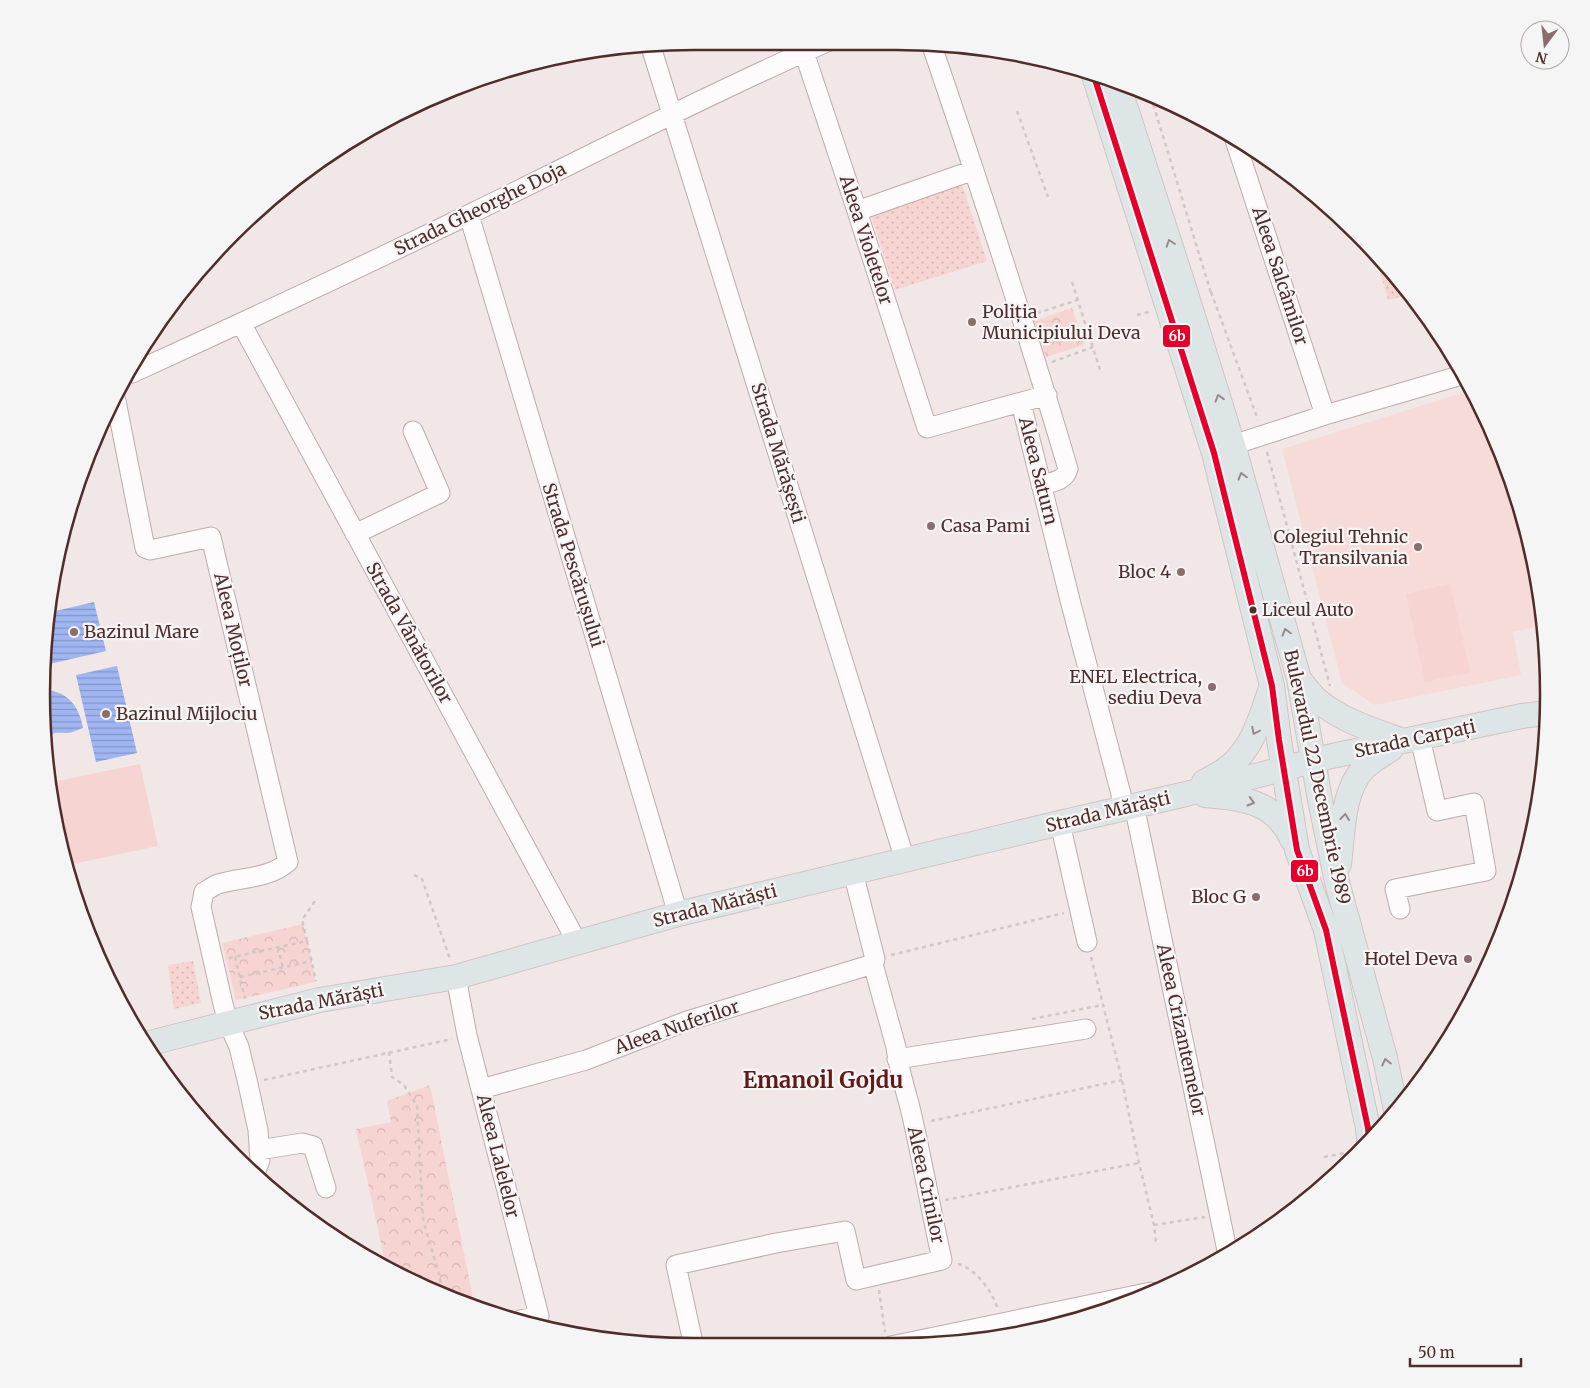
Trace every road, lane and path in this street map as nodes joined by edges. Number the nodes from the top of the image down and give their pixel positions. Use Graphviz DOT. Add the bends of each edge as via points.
graph roads {
  1 [pos="652,51"];
  2 [pos="793,51"];
  3 [pos="934,51"];
  4 [pos="1095,82"];
  5 [pos="1120,91"];
  6 [pos="1155,104"];
  7 [pos="1017,111"];
  8 [pos="672,114"];
  9 [pos="1238,149"];
  10 [pos="974,170"];
  11 [pos="1048,197"];
  12 [pos="857,211"];
  13 [pos="468,215"];
  14 [pos="1072,282"];
  15 [pos="1211,292"];
  16 [pos="1206,294"];
  17 [pos="1078,300"];
  18 [pos="1022,318"];
  19 [pos="241,323"];
  20 [pos="1093,347"];
  21 [pos="1038,367"];
  22 [pos="137,371"];
  23 [pos="1101,373"];
  24 [pos="1456,377"];
  25 [pos="1047,395"];
  26 [pos="1021,403"];
  27 [pos="117,407"];
  28 [pos="1326,415"];
  29 [pos="414,431"];
  30 [pos="1263,435"];
  31 [pos="1233,445"];
  32 [pos="1041,485"];
  33 [pos="355,534"];
  34 [pos="1299,679"];
  35 [pos="1272,686"];
  36 [pos="1331,689"];
  37 [pos="1540,714"];
  38 [pos="1412,740"];
  39 [pos="1314,761"];
  40 [pos="1284,768"];
  41 [pos="1186,794"];
  42 [pos="1128,807"];
  43 [pos="1060,823"];
  44 [pos="1297,850"];
  45 [pos="905,860"];
  46 [pos="853,872"];
  47 [pos="414,875"];
  48 [pos="1337,882"];
  49 [pos="317,898"];
  50 [pos="1081,909"];
  51 [pos="1400,909"];
  52 [pos="678,914"];
  53 [pos="307,941"];
  54 [pos="577,942"];
  55 [pos="1087,942"];
  56 [pos="278,947"];
  57 [pos="235,957"];
  58 [pos="213,961"];
  59 [pos="312,961"];
  60 [pos="874,962"];
  61 [pos="283,968"];
  62 [pos="240,977"];
  63 [pos="456,977"];
  64 [pos="320,1000"];
  65 [pos="238,1019"];
  66 [pos="1086,1029"];
  67 [pos="467,1035"];
  68 [pos="153,1042"];
  69 [pos="389,1052"];
  70 [pos="897,1059"];
  71 [pos="1122,1080"];
  72 [pos="248,1084"];
  73 [pos="481,1089"];
  74 [pos="1394,1102"];
  75 [pos="914,1124"];
  76 [pos="1368,1131"];
  77 [pos="259,1150"];
  78 [pos="1348,1152"];
  79 [pos="1324,1157"];
  80 [pos="1139,1163"];
  81 [pos="257,1167"];
  82 [pos="326,1188"];
  83 [pos="929,1203"];
  84 [pos="1221,1215"];
  85 [pos="1154,1225"];
  86 [pos="1156,1243"];
  87 [pos="1227,1247"];
  88 [pos="942,1260"];
  89 [pos="876,1275"];
  90 [pos="441,1286"];
  91 [pos="1078,1312"];
  92 [pos="533,1317"];
  93 [pos="1002,1322"];
  94 [pos="692,1338"];
  95 [pos="887,1338"];
  96 [pos="908,1338"];
  1 -- 8 [label="street, Strada Mărășești"];
  2 -- 8 [label="street, Strada Gheorghe Doja"];
  2 -- 12 [label="street, Aleea Violetelor"];
  3 -- 10 [label="street, Aleea Saturn"];
  4 -- 35 [label="main road, Bulevardul 22 Decembrie 1989" via="1214,453"];
  31 -- 5 [label="main road, Bulevardul 22 Decembrie 1989, one-way"];
  6 -- 15 [label="path"];
  7 -- 11 [label="path"];
  8 -- 13 [label="street, Strada Gheorghe Doja"];
  8 -- 45 [label="street, Strada Mărășești"];
  9 -- 28 [label="street, Aleea Salcâmilor"];
  10 -- 12 [label="street"];
  10 -- 18 [label="street, Aleea Saturn"];
  12 -- 26 [label="street, Aleea Violetelor" via="927,428"];
  13 -- 19 [label="street, Strada Gheorghe Doja"];
  13 -- 52 [label="street, Strada Pescărușului"];
  14 -- 17 [label="path"];
  15 -- 16 [label="path"];
  15 -- 30 [label="path"];
  17 -- 18 [label="path"];
  17 -- 20 [label="path"];
  18 -- 21 [label="street, Aleea Saturn"];
  19 -- 22 [label="street, Strada Gheorghe Doja"];
  19 -- 33 [label="street, Strada Vânătorilor"];
  20 -- 21 [label="path"];
  20 -- 23 [label="path"];
  21 -- 25 [label="street, Aleea Saturn"];
  24 -- 28 [label="street"];
  25 -- 26 [label="street, Aleea Saturn"];
  25 -- 32 [label="street" via="1068,469 1066,475 1058,480"];
  26 -- 32 [label="street, Aleea Saturn"];
  27 -- 58 [label="street, Aleea Moților" via="145,548 150,550 211,538 288,862 271,873 216,885 204,892 201,907"];
  28 -- 30 [label="street"];
  29 -- 33 [label="street" via="440,494"];
  30 -- 31 [label="street"];
  30 -- 36 [label="path"];
  34 -- 31 [label="main road, Bulevardul 22 Decembrie 1989, one-way"];
  32 -- 42 [label="street, Aleea Saturn" via="1121,794"];
  33 -- 54 [label="street, Strada Vânătorilor"];
  34 -- 38 [label="main road" via="1315,699 1336,714 1356,724"];
  34 -- 39 [label="main road, Bulevardul 22 Decembrie 1989"];
  35 -- 40 [label="main road, Bulevardul 22 Decembrie 1989"];
  35 -- 41 [label="main road, one-way" via="1256,732 1243,751 1231,765"];
  37 -- 38 [label="main road, Strada Carpați"];
  38 -- 39 [label="main road, Strada Carpați"];
  48 -- 38 [label="main road, one-way" via="1347,800 1354,782 1364,767"];
  38 -- 51 [label="street" via="1437,811 1474,803 1486,871 1395,889"];
  39 -- 40 [label="main road, Strada Carpați"];
  39 -- 48 [label="main road, Bulevardul 22 Decembrie 1989"];
  40 -- 41 [label="main road, Strada Mărăști"];
  40 -- 44 [label="main road, Bulevardul 22 Decembrie 1989"];
  41 -- 42 [label="main road, Strada Mărăști"];
  41 -- 44 [label="main road, one-way" via="1235,797 1261,805 1282,822"];
  42 -- 43 [label="main road, Strada Mărăști"];
  42 -- 84 [label="street, Aleea Crizantemelor"];
  43 -- 45 [label="main road, Strada Mărăști"];
  43 -- 50 [label="street"];
  44 -- 76 [label="main road, Bulevardul 22 Decembrie 1989" via="1326,930"];
  45 -- 46 [label="main road, Strada Mărăști"];
  46 -- 52 [label="main road, Strada Mărăști"];
  46 -- 60 [label="street, Aleea Crinilor"];
  47 -- 63 [label="path" via="422,879"];
  74 -- 48 [label="main road, Bulevardul 22 Decembrie 1989, one-way"];
  49 -- 53 [label="path" via="302,920"];
  50 -- 55 [label="street"];
  50 -- 60 [label="path"];
  52 -- 54 [label="main road, Strada Mărăști"];
  53 -- 56 [label="path"];
  53 -- 59 [label="path"];
  54 -- 63 [label="main road, Strada Mărăști"];
  55 -- 71 [label="path"];
  56 -- 57 [label="path"];
  56 -- 61 [label="path"];
  57 -- 58 [label="path"];
  57 -- 62 [label="path"];
  58 -- 65 [label="street, Aleea Moților"];
  59 -- 61 [label="path"];
  59 -- 64 [label="path"];
  60 -- 70 [label="street, Aleea Crinilor"];
  60 -- 73 [label="street, Aleea Nuferilor" via="687,1021 586,1060"];
  61 -- 62 [label="path"];
  62 -- 65 [label="path"];
  63 -- 64 [label="main road, Strada Mărăști"];
  63 -- 67 [label="street, Aleea Lalelelor"];
  64 -- 65 [label="main road, Strada Mărăști"];
  65 -- 68 [label="main road, Strada Mărăști"];
  65 -- 72 [label="street, Aleea Moților" via="239,1047"];
  66 -- 70 [label="street"];
  67 -- 69 [label="path"];
  67 -- 73 [label="street, Aleea Lalelelor"];
  69 -- 72 [label="path"];
  69 -- 90 [label="path" via="392,1077 404,1085 417,1106 424,1220"];
  70 -- 75 [label="street, Aleea Crinilor"];
  71 -- 75 [label="path"];
  71 -- 80 [label="path"];
  72 -- 77 [label="street, Aleea Moților"];
  73 -- 92 [label="street, Aleea Lalelelor" via="539,1316"];
  75 -- 83 [label="street, Aleea Crinilor"];
  77 -- 81 [label="street, Aleea Moților"];
  77 -- 82 [label="street" via="302,1143 313,1146"];
  78 -- 79 [label="path"];
  80 -- 83 [label="path"];
  80 -- 85 [label="path"];
  83 -- 88 [label="street, Aleea Crinilor"];
  84 -- 85 [label="path"];
  84 -- 87 [label="street, Aleea Crizantemelor"];
  85 -- 86 [label="path"];
  88 -- 89 [label="street, Aleea Crinilor"];
  88 -- 93 [label="path" via="965,1266 980,1279 995,1300"];
  89 -- 94 [label="street, Aleea Crinilor" via="856,1280 845,1231 676,1265"];
  89 -- 95 [label="path"];
  91 -- 93 [label="street"];
  93 -- 96 [label="street"];
}
